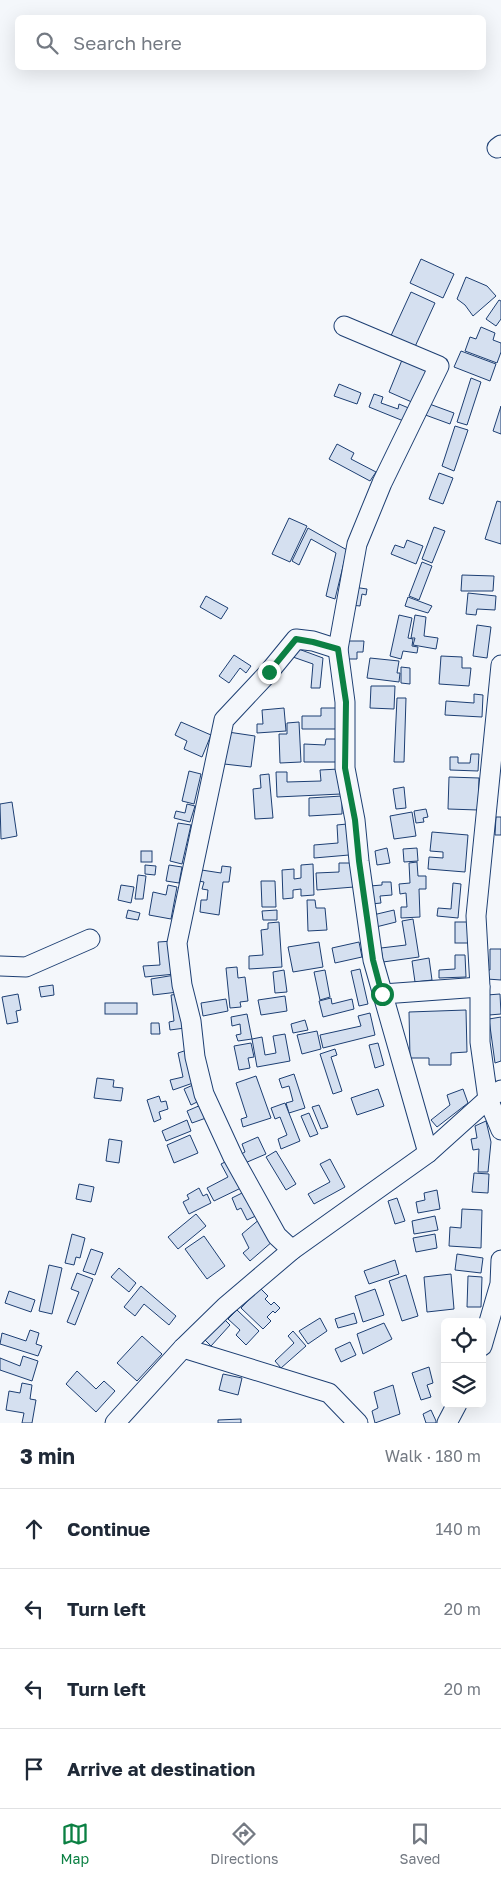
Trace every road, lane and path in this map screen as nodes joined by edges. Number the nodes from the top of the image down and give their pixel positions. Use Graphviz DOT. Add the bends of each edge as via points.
graph roads {
  1 [pos="344,326"];
  2 [pos="338,649"];
  3 [pos="501,665"];
  4 [pos="90,938"];
  5 [pos="0,966"];
  6 [pos="480,987"];
  7 [pos="382,994"];
  8 [pos="494,1094"];
  9 [pos="501,1130"];
  10 [pos="428,1153"];
  11 [pos="292,1250"];
  12 [pos="501,1260"];
  13 [pos="486,1332"];
  14 [pos="183,1348"];
  15 [pos="455,1408"];
  16 [pos="115,1423"];
  17 [pos="358,1423"];
  18 [pos="447,1423"];
  1 -- 2 [label="street" via="439,366 382,483 357,544"];
  2 -- 7 [label="street" via="346,702 345,768 373,960"];
  2 -- 11 [label="street" via="296,639 224,720 177,942 182,985 204,1094 277,1236"];
  3 -- 6 [label="street" via="476,916"];
  4 -- 5 [label="street" via="26,967"];
  6 -- 7 [label="street"];
  6 -- 8 [label="street" via="480,1042"];
  7 -- 10 [label="street"];
  8 -- 9 [label="street"];
  8 -- 10 [label="street"];
  10 -- 11 [label="street"];
  11 -- 14 [label="street"];
  12 -- 13 [label="street" via="500,1284"];
  14 -- 16 [label="street"];
  14 -- 17 [label="street" via="329,1393"];
  15 -- 18 [label="street"];
}
